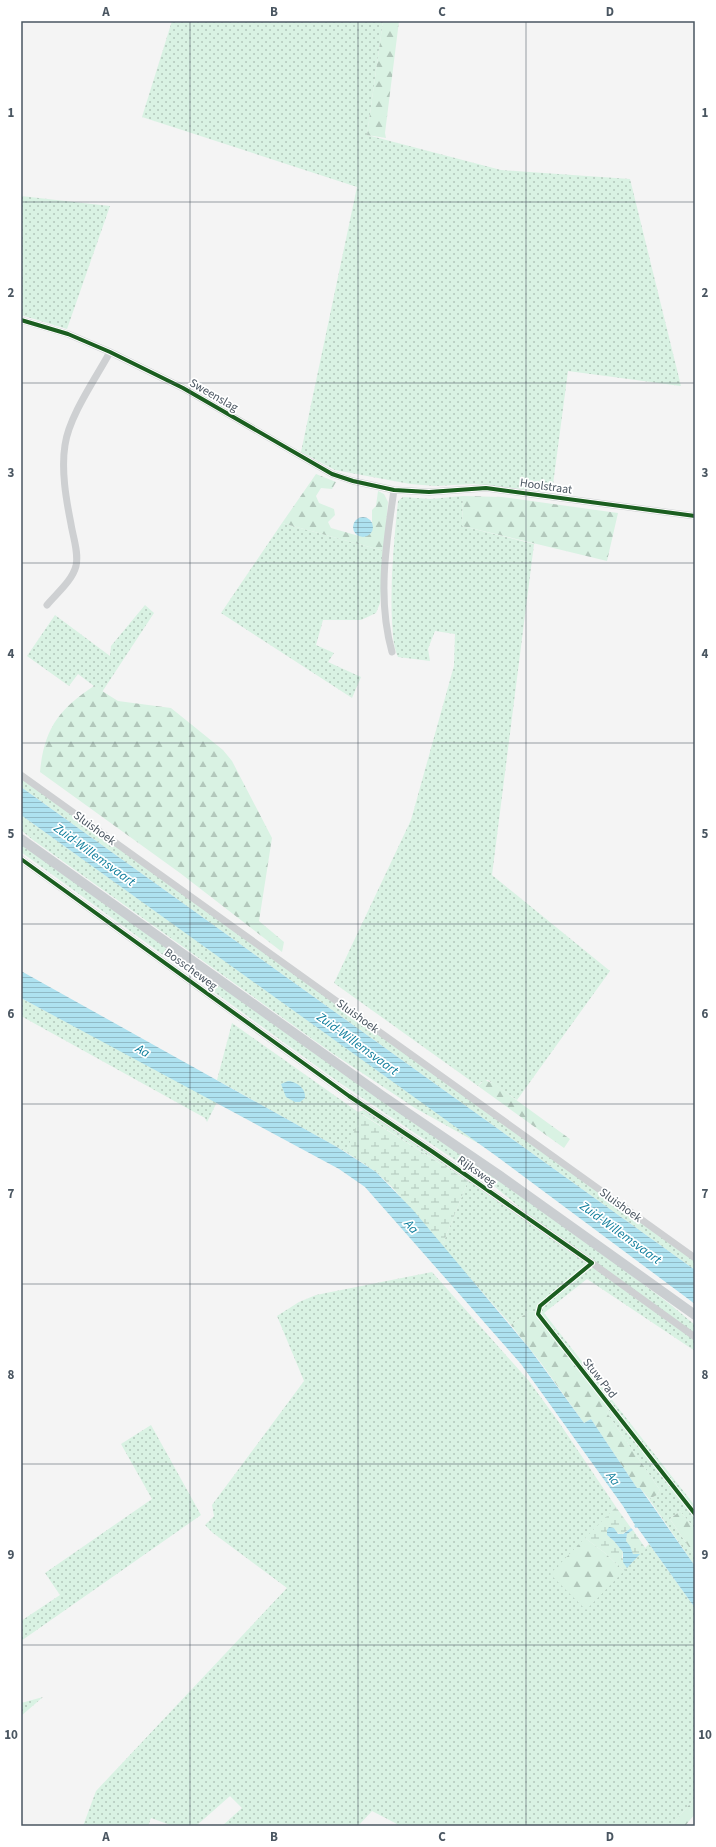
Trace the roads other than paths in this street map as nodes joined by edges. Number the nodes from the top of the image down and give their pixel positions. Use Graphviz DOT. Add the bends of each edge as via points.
graph roads {
  1 [pos="21,320"];
  2 [pos="110,352"];
  3 [pos="394,490"];
  4 [pos="695,516"];
  5 [pos="47,605"];
  6 [pos="392,652"];
  7 [pos="21,775"];
  8 [pos="21,839"];
  9 [pos="21,859"];
  10 [pos="349,1072"];
  11 [pos="349,1096"];
  12 [pos="695,1258"];
  13 [pos="695,1315"];
  14 [pos="695,1338"];
  1 -- 2 [label="street, Sweenslag" via="68,334"];
  2 -- 3 [label="street, Sweenslag" via="183,388 332,474"];
  2 -- 5 [label="street" via="68,431 64,468 69,516 77,556 76,565 72,576"];
  3 -- 4 [label="street, Hoolstraat" via="429,492 486,488"];
  3 -- 6 [label="street" via="385,551 386,632"];
  7 -- 12 [label="street, Sluishoek"];
  8 -- 10 [label="main road, Bosscheweg"];
  9 -- 11 [label="street, Bosscheweg"];
  10 -- 13 [label="main road, Rijksweg"];
  11 -- 14 [label="street, Rijksweg" via="592,1263"];
}
